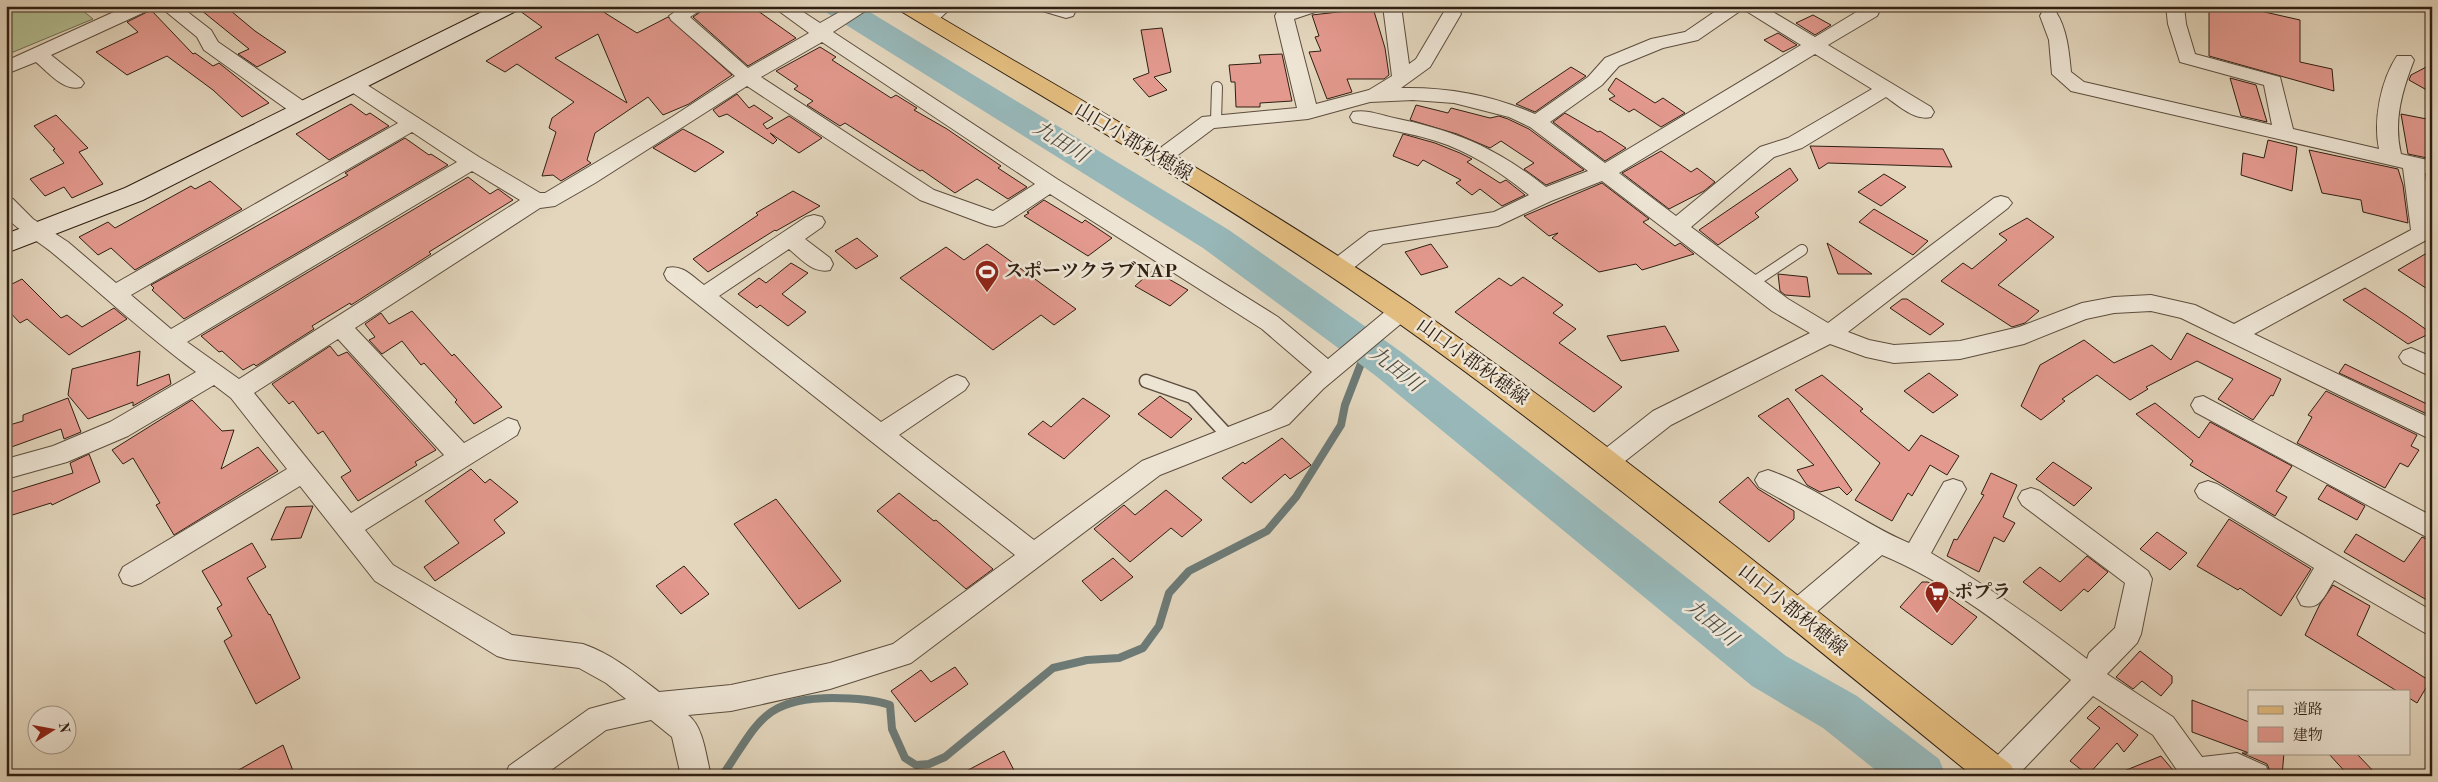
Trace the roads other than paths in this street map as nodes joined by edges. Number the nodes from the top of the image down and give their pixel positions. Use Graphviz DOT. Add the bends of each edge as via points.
graph roads {
  1 [pos="143,6"];
  2 [pos="168,6"];
  3 [pos="511,6"];
  4 [pos="698,6"];
  5 [pos="781,6"];
  6 [pos="864,6"];
  7 [pos="1045,6"];
  8 [pos="1315,6"];
  9 [pos="1392,6"];
  10 [pos="1736,6"];
  11 [pos="1750,6"];
  12 [pos="2176,6"];
  13 [pos="926,10"];
  14 [pos="1066,12"];
  15 [pos="1870,12"];
  16 [pos="1452,14"];
  17 [pos="2050,16"];
  18 [pos="822,32"];
  19 [pos="1814,44"];
  20 [pos="38,54"];
  21 [pos="2404,60"];
  22 [pos="6,68"];
  23 [pos="747,77"];
  24 [pos="1402,79"];
  25 [pos="74,83"];
  26 [pos="354,85"];
  27 [pos="1217,87"];
  28 [pos="1886,89"];
  29 [pos="1368,96"];
  30 [pos="302,110"];
  31 [pos="1924,112"];
  32 [pos="1308,113"];
  33 [pos="1360,117"];
  34 [pos="1216,121"];
  35 [pos="1537,122"];
  36 [pos="413,123"];
  37 [pos="2284,134"];
  38 [pos="1159,159"];
  39 [pos="2392,159"];
  40 [pos="472,162"];
  41 [pos="2422,166"];
  42 [pos="1603,173"];
  43 [pos="1050,184"];
  44 [pos="1544,196"];
  45 [pos="536,200"];
  46 [pos="2001,203"];
  47 [pos="6,204"];
  48 [pos="814,222"];
  49 [pos="1676,228"];
  50 [pos="38,232"];
  51 [pos="789,238"];
  52 [pos="6,244"];
  53 [pos="1802,250"];
  54 [pos="822,264"];
  55 [pos="1338,268"];
  56 [pos="674,274"];
  57 [pos="1751,284"];
  58 [pos="114,294"];
  59 [pos="703,296"];
  60 [pos="1394,318"];
  61 [pos="340,326"];
  62 [pos="2236,333"];
  63 [pos="1829,334"];
  64 [pos="170,341"];
  65 [pos="2411,357"];
  66 [pos="1334,367"];
  67 [pos="2432,368"];
  68 [pos="213,374"];
  69 [pos="1146,381"];
  70 [pos="958,384"];
  71 [pos="239,391"];
  72 [pos="2203,405"];
  73 [pos="508,428"];
  74 [pos="2432,430"];
  75 [pos="880,435"];
  76 [pos="1229,437"];
  77 [pos="461,457"];
  78 [pos="1606,462"];
  79 [pos="6,469"];
  80 [pos="303,472"];
  81 [pos="1768,480"];
  82 [pos="1953,489"];
  83 [pos="2208,491"];
  84 [pos="2031,498"];
  85 [pos="348,528"];
  86 [pos="2432,529"];
  87 [pos="1879,542"];
  88 [pos="1033,554"];
  89 [pos="1915,557"];
  90 [pos="2330,564"];
  91 [pos="132,575"];
  92 [pos="2310,597"];
  93 [pos="1795,614"];
  94 [pos="2432,625"];
  95 [pos="2091,679"];
  96 [pos="658,705"];
  97 [pos="2197,774"];
  98 [pos="519,776"];
  99 [pos="696,776"];
  100 [pos="1999,776"];
  101 [pos="2256,776"];
  1 -- 20 [label="street"];
  2 -- 30 [label="street" via="204,34 210,46"];
  3 -- 26 [label="street"];
  4 -- 23 [label="street" via="678,16"];
  5 -- 18 [label="street"];
  6 -- 18 [label="street"];
  7 -- 14 [label="street"];
  8 -- 32 [label="street" via="1284,16"];
  9 -- 24 [label="street"];
  10 -- 35 [label="street" via="1691,36 1658,43 1612,62 1595,81"];
  11 -- 19 [label="street"];
  12 -- 37 [label="street" via="2177,24 2187,58 2273,81"];
  13 -- 38 [label="main road, 山口小郡秋穂線"];
  15 -- 19 [label="street"];
  16 -- 24 [label="street" via="1423,62"];
  17 -- 37 [label="street" via="2058,40 2062,74 2078,87"];
  18 -- 23 [label="street"];
  18 -- 43 [label="street"];
  19 -- 28 [label="street"];
  19 -- 42 [label="street"];
  20 -- 22 [label="street"];
  20 -- 25 [label="street"];
  21 -- 39 [label="street" via="2391,94 2386,119 2387,143"];
  23 -- 43 [label="street" via="927,195 995,220"];
  23 -- 45 [label="street" via="588,178 548,201"];
  24 -- 29 [label="street"];
  26 -- 30 [label="street"];
  26 -- 36 [label="street"];
  27 -- 34 [label="lane"];
  28 -- 31 [label="street"];
  28 -- 49 [label="street" via="1795,143 1767,152"];
  29 -- 32 [label="street"];
  29 -- 35 [label="street" via="1412,93 1460,97 1516,112"];
  30 -- 50 [label="street" via="134,194"];
  32 -- 34 [label="street"];
  33 -- 44 [label="street" via="1419,130 1469,146 1499,162"];
  34 -- 38 [label="street" via="1209,122"];
  35 -- 42 [label="street"];
  36 -- 40 [label="street"];
  36 -- 58 [label="street"];
  37 -- 39 [label="street"];
  38 -- 55 [label="main road, 山口小郡秋穂線"];
  39 -- 41 [label="street"];
  40 -- 45 [label="street"];
  40 -- 64 [label="street"];
  41 -- 62 [label="street" via="2422,234"];
  42 -- 44 [label="street"];
  42 -- 49 [label="street"];
  43 -- 66 [label="street"];
  44 -- 55 [label="street" via="1498,219 1378,238"];
  45 -- 61 [label="street"];
  46 -- 63 [label="street"];
  47 -- 50 [label="street" via="25,224"];
  48 -- 51 [label="street"];
  49 -- 57 [label="street"];
  50 -- 52 [label="street"];
  50 -- 58 [label="street"];
  51 -- 54 [label="street"];
  51 -- 59 [label="street"];
  53 -- 57 [label="lane"];
  55 -- 60 [label="main road, 山口小郡秋穂線"];
  56 -- 59 [label="street"];
  57 -- 63 [label="street"];
  58 -- 64 [label="street"];
  59 -- 75 [label="street"];
  60 -- 66 [label="street"];
  60 -- 78 [label="main road, 山口小郡秋穂線"];
  61 -- 71 [label="street"];
  61 -- 77 [label="street"];
  62 -- 63 [label="street" via="2187,311 2151,304 2114,305 2082,311 2024,335 1952,351 1894,354"];
  62 -- 74 [label="street"];
  63 -- 78 [label="street" via="1662,418"];
  64 -- 68 [label="street"];
  65 -- 67 [label="street"];
  66 -- 76 [label="street" via="1280,417"];
  68 -- 71 [label="street"];
  68 -- 79 [label="street" via="119,429 58,455"];
  69 -- 76 [label="lane" via="1192,397"];
  70 -- 75 [label="street"];
  71 -- 80 [label="street"];
  72 -- 86 [label="street"];
  73 -- 77 [label="street"];
  75 -- 88 [label="street"];
  76 -- 88 [label="street" via="1151,468"];
  77 -- 85 [label="street"];
  78 -- 93 [label="main road, 山口小郡秋穂線"];
  80 -- 85 [label="street"];
  80 -- 91 [label="street"];
  81 -- 87 [label="street"];
  82 -- 89 [label="street"];
  83 -- 90 [label="street"];
  84 -- 95 [label="street" via="2140,579 2127,634 2099,662"];
  85 -- 96 [label="street" via="384,574 507,647 583,656 616,674"];
  87 -- 89 [label="street"];
  87 -- 93 [label="street"];
  88 -- 96 [label="street" via="901,654 830,676 731,698"];
  89 -- 95 [label="street" via="2019,622"];
  90 -- 92 [label="street"];
  90 -- 94 [label="street"];
  93 -- 100 [label="main road, 山口小郡秋穂線"];
  95 -- 97 [label="street" via="2163,726"];
  95 -- 100 [label="street"];
  96 -- 98 [label="street" via="599,718"];
  96 -- 99 [label="street" via="684,729"];
  97 -- 101 [label="street" via="2237,766"];
}
